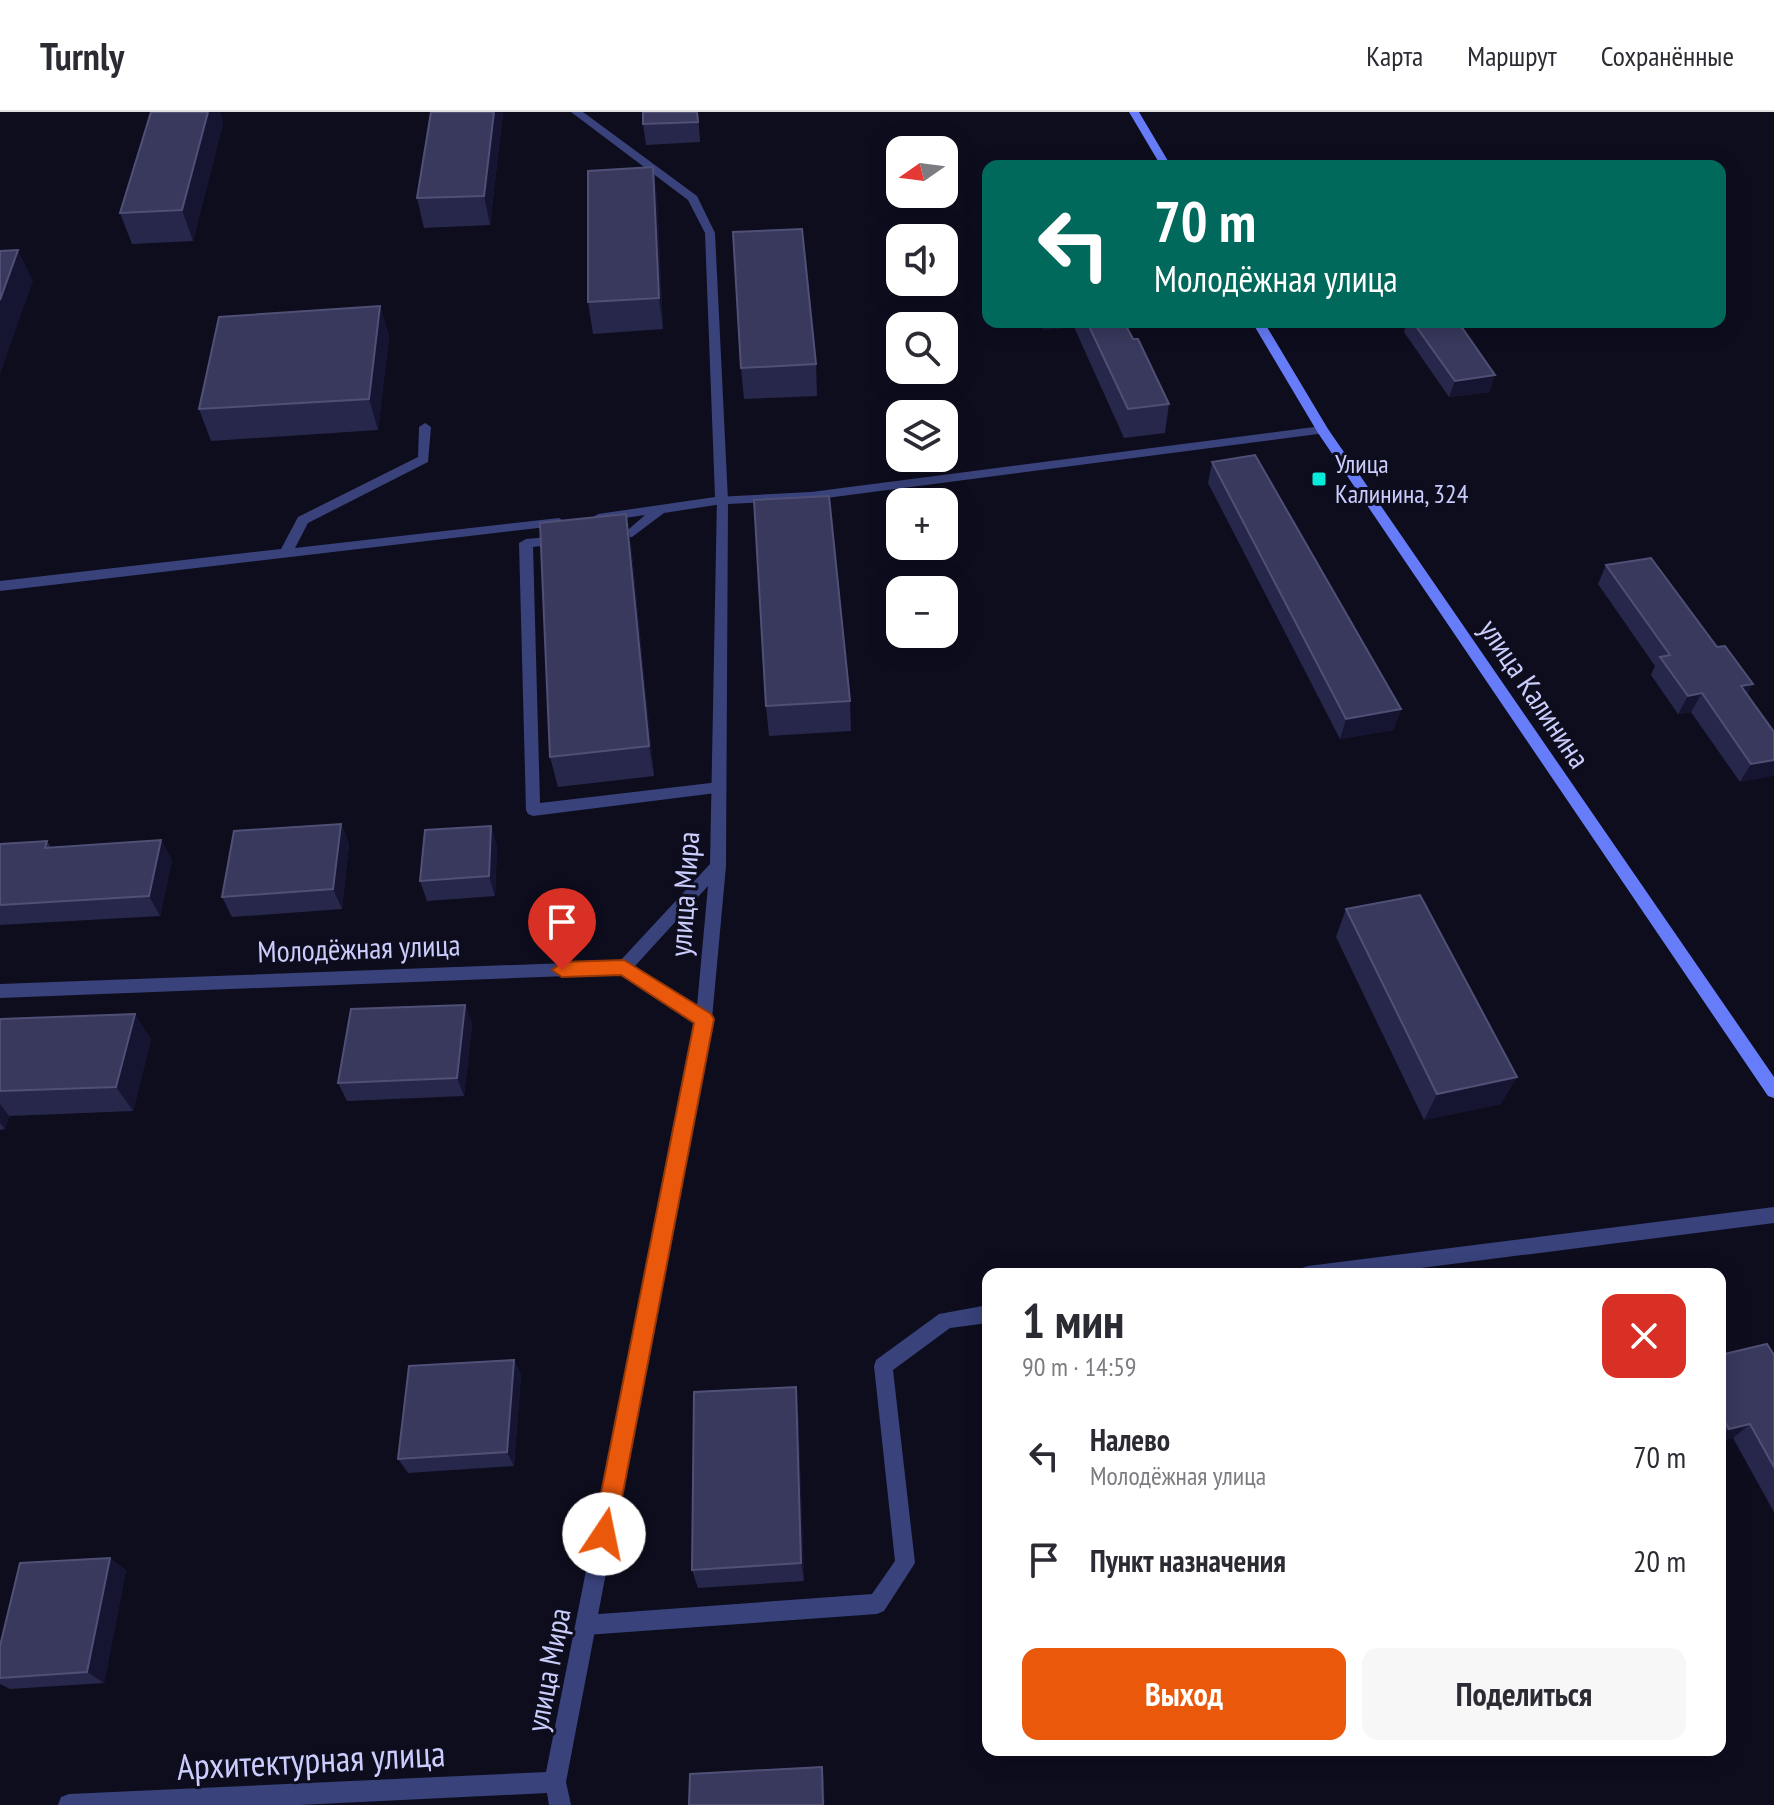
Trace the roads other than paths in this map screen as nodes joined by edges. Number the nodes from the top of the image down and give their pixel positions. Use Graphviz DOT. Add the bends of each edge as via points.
graph roads {
  1 [pos="576,112"];
  2 [pos="1134,112"];
  3 [pos="1162,160"];
  4 [pos="1262,328"];
  5 [pos="425,427"];
  6 [pos="1322,430"];
  7 [pos="722,500"];
  8 [pos="661,508"];
  9 [pos="587,519"];
  10 [pos="571,521"];
  11 [pos="286,553"];
  12 [pos="0,586"];
  13 [pos="719,788"];
  14 [pos="718,866"];
  15 [pos="624,967"];
  16 [pos="0,991"];
  17 [pos="704,1019"];
  18 [pos="1774,1091"];
  19 [pos="1774,1215"];
  20 [pos="1355,1268"];
  21 [pos="982,1315"];
  22 [pos="586,1625"];
  23 [pos="555,1782"];
  24 [pos="69,1805"];
  25 [pos="560,1805"];
  1 -- 7 [label="street, улица Мира" via="693,198 710,233"];
  2 -- 3 [label="street"];
  4 -- 6 [label="street, улица Калинина"];
  5 -- 11 [label="street" via="424,459 303,520"];
  6 -- 7 [label="street" via="811,496"];
  6 -- 18 [label="street, улица Калинина"];
  7 -- 8 [label="street"];
  7 -- 13 [label="street, улица Мира"];
  8 -- 9 [label="street"];
  8 -- 13 [label="street" via="632,533 526,543 533,810"];
  10 -- 11 [label="street"];
  11 -- 12 [label="street"];
  13 -- 14 [label="street, улица Мира"];
  14 -- 15 [label="street"];
  14 -- 17 [label="street, улица Мира"];
  15 -- 16 [label="street, Молодёжная улица"];
  15 -- 17 [label="street"];
  17 -- 22 [label="street, улица Мира"];
  19 -- 20 [label="street"];
  21 -- 22 [label="street" via="946,1320 883,1366 905,1563 877,1604"];
  22 -- 23 [label="street, улица Мира"];
  23 -- 24 [label="street, Архитектурная улица"];
  23 -- 25 [label="street, улица Мира"];
}
